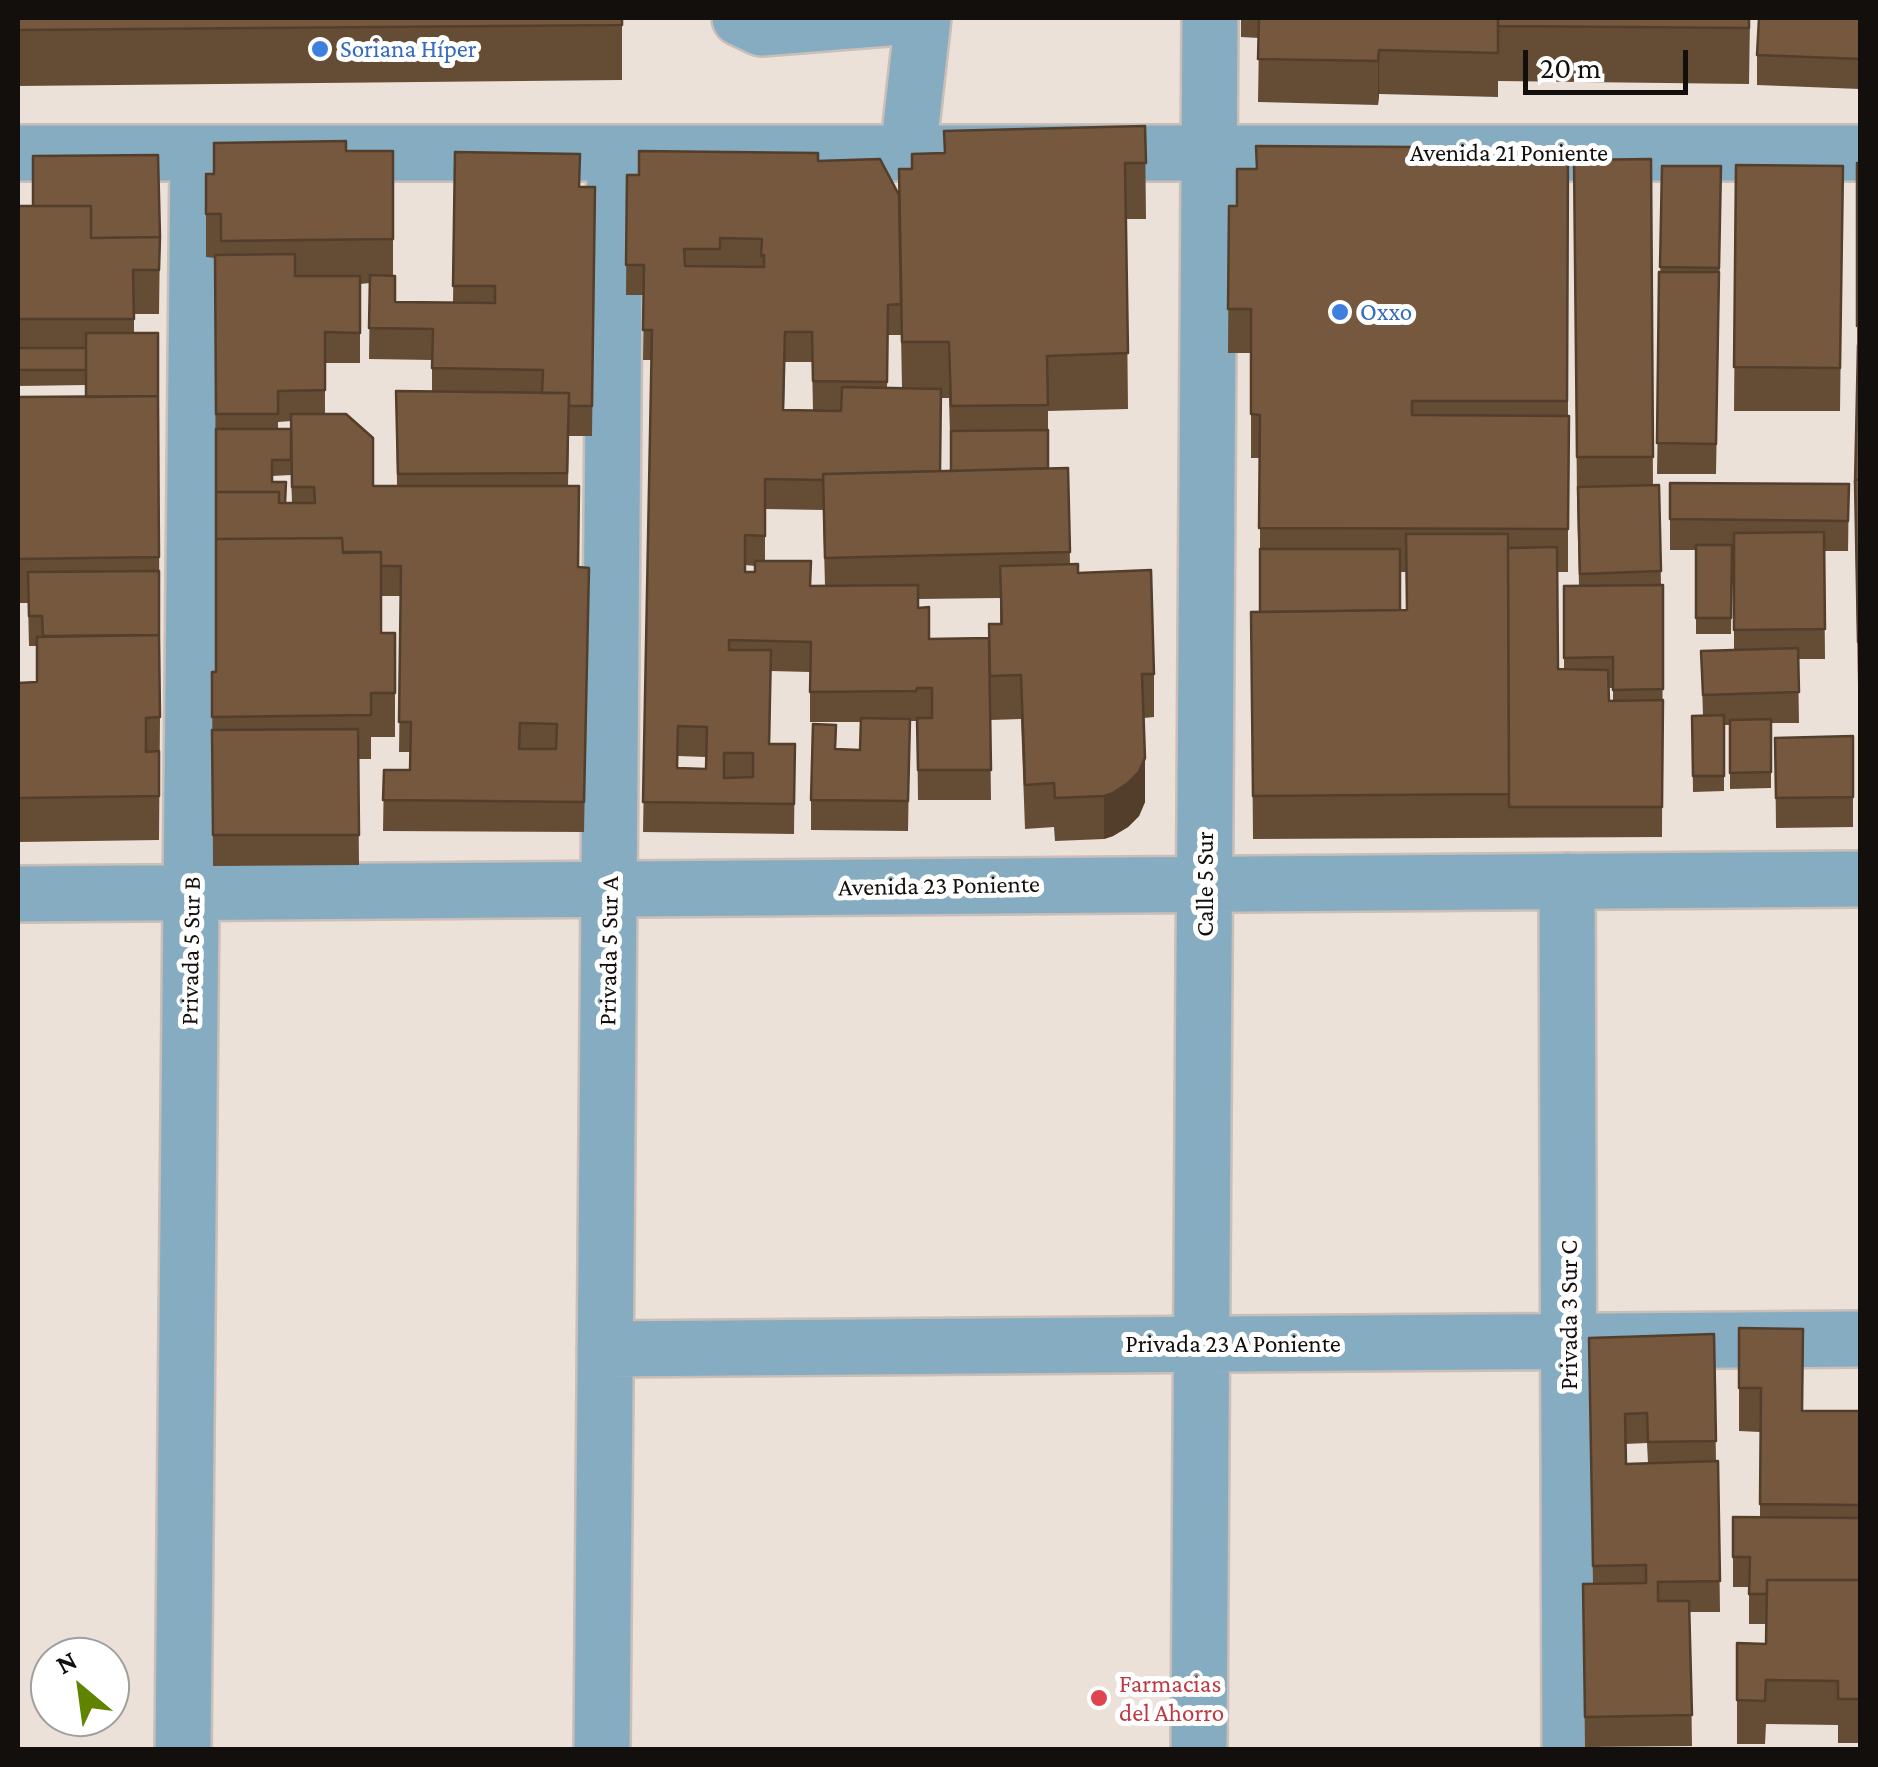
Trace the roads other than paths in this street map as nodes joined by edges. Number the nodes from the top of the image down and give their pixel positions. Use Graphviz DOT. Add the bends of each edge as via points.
graph roads {
  1 [pos="740,18"];
  2 [pos="887,18"];
  3 [pos="923,18"];
  4 [pos="1210,18"];
  5 [pos="908,152"];
  6 [pos="1210,152"];
  7 [pos="18,153"];
  8 [pos="198,153"];
  9 [pos="615,153"];
  10 [pos="1860,153"];
  11 [pos="1860,879"];
  12 [pos="1567,881"];
  13 [pos="1205,884"];
  14 [pos="609,889"];
  15 [pos="191,892"];
  16 [pos="18,894"];
  17 [pos="1860,1339"];
  18 [pos="1570,1341"];
  19 [pos="1202,1344"];
  20 [pos="605,1349"];
  21 [pos="183,1750"];
  22 [pos="602,1750"];
  23 [pos="1199,1750"];
  24 [pos="1570,1750"];
  1 -- 2 [label="street" via="761,28"];
  3 -- 5 [label="street"];
  4 -- 6 [label="street, Calle 5 Sur"];
  5 -- 6 [label="street, Avenida 21 Poniente"];
  5 -- 9 [label="street, Avenida 21 Poniente"];
  6 -- 10 [label="street, Avenida 21 Poniente"];
  6 -- 13 [label="street, Calle 5 Sur"];
  7 -- 8 [label="street, Avenida 21 Poniente"];
  8 -- 9 [label="street, Avenida 21 Poniente"];
  8 -- 15 [label="street, Privada 5 Sur B"];
  9 -- 14 [label="street, Privada 5 Sur A"];
  11 -- 12 [label="street, Avenida 23 Poniente"];
  12 -- 13 [label="street, Avenida 23 Poniente"];
  12 -- 18 [label="street, Privada 3 Sur C"];
  13 -- 14 [label="street, Avenida 23 Poniente"];
  13 -- 19 [label="street, Calle 5 Sur"];
  14 -- 15 [label="street, Avenida 23 Poniente"];
  14 -- 20 [label="street, Privada 5 Sur A"];
  15 -- 16 [label="street, Avenida 23 Poniente"];
  15 -- 21 [label="street, Privada 5 Sur B"];
  17 -- 18 [label="street, Privada 23 A Poniente"];
  18 -- 19 [label="street, Privada 23 A Poniente"];
  18 -- 24 [label="street, Privada 3 Sur C"];
  19 -- 20 [label="street, Privada 23 A Poniente"];
  19 -- 23 [label="street, Calle 5 Sur"];
  20 -- 22 [label="street, Privada 5 Sur A"];
}
